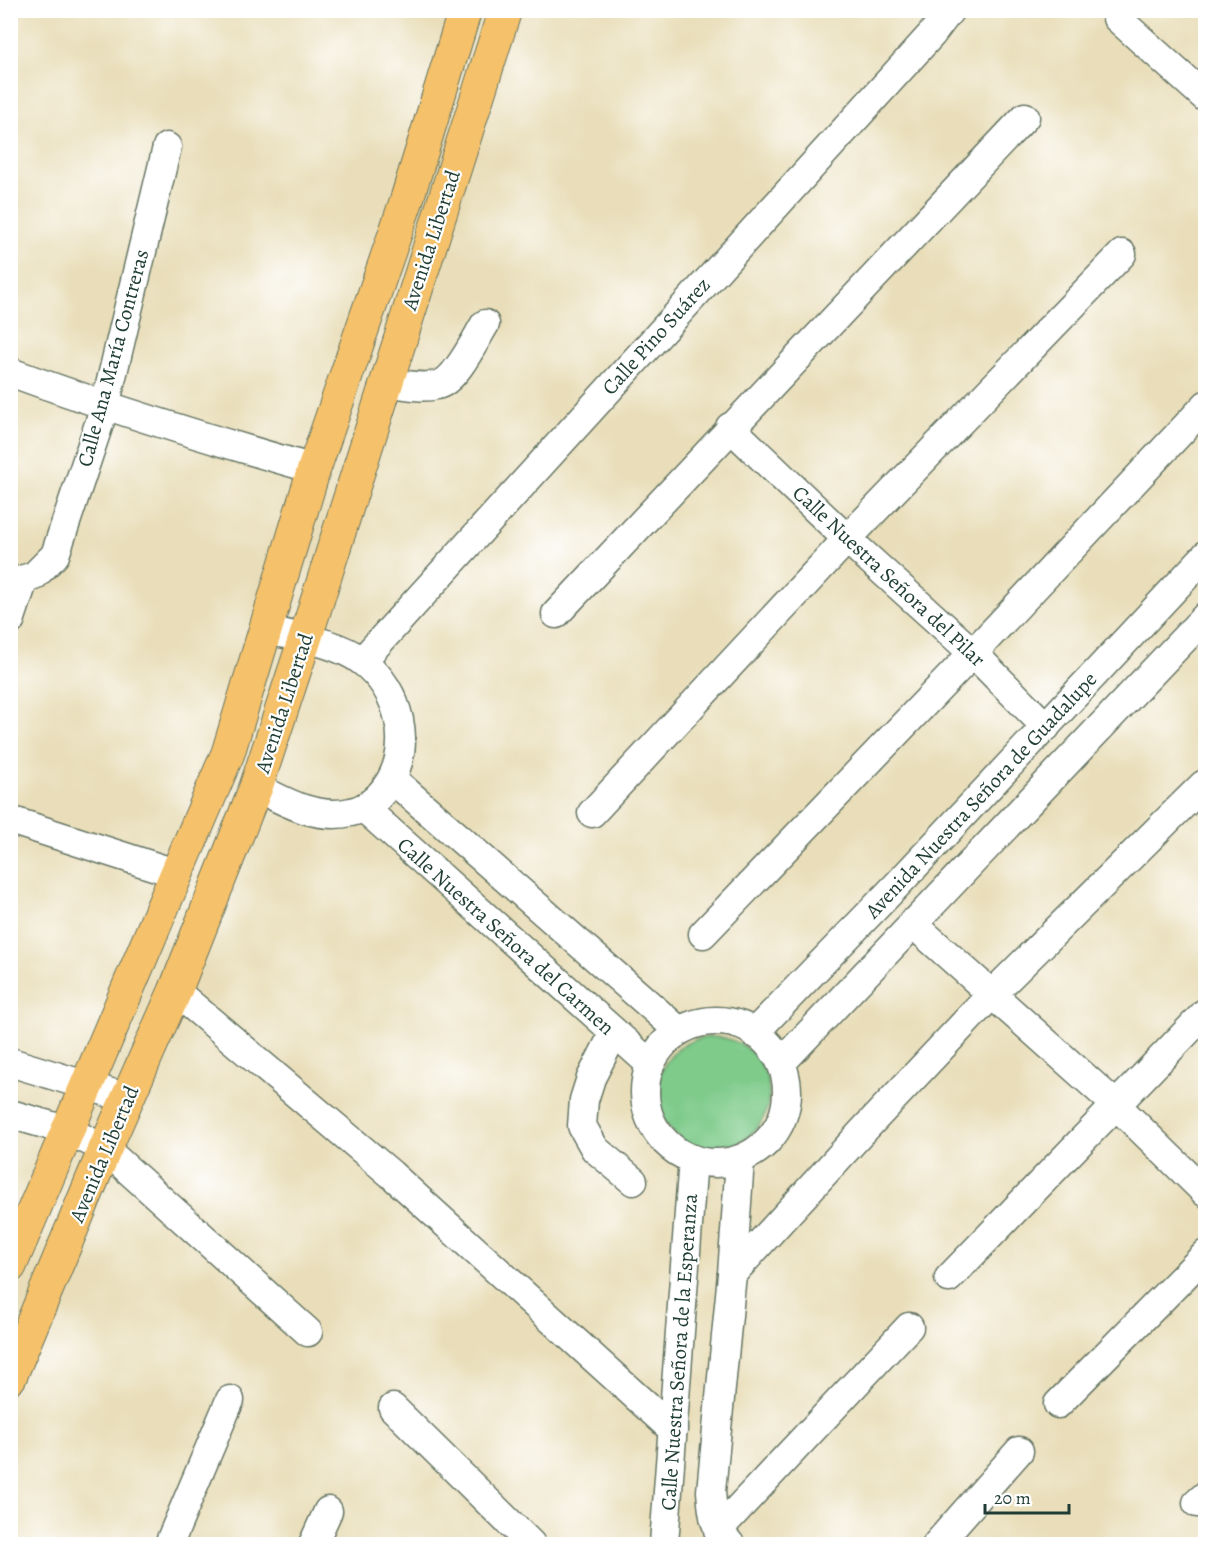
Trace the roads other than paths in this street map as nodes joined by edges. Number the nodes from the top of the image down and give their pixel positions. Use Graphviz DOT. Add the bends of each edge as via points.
graph roads {
  1 [pos="465,10"];
  2 [pos="505,10"];
  3 [pos="950,10"];
  4 [pos="1117,18"];
  5 [pos="1206,98"];
  6 [pos="1025,117"];
  7 [pos="167,147"];
  8 [pos="1122,254"];
  9 [pos="485,324"];
  10 [pos="10,372"];
  11 [pos="386,382"];
  12 [pos="1206,405"];
  13 [pos="105,406"];
  14 [pos="730,427"];
  15 [pos="314,470"];
  16 [pos="846,539"];
  17 [pos="1206,555"];
  18 [pos="17,581"];
  19 [pos="556,614"];
  20 [pos="1206,616"];
  21 [pos="10,621"];
  22 [pos="267,630"];
  23 [pos="305,639"];
  24 [pos="973,653"];
  25 [pos="362,661"];
  26 [pos="1046,727"];
  27 [pos="392,779"];
  28 [pos="1203,785"];
  29 [pos="256,787"];
  30 [pos="364,808"];
  31 [pos="592,813"];
  32 [pos="10,820"];
  33 [pos="178,874"];
  34 [pos="912,923"];
  35 [pos="703,934"];
  36 [pos="175,991"];
  37 [pos="991,995"];
  38 [pos="1206,1012"];
  39 [pos="678,1030"];
  40 [pos="614,1032"];
  41 [pos="754,1033"];
  42 [pos="10,1062"];
  43 [pos="649,1063"];
  44 [pos="781,1063"];
  45 [pos="87,1084"];
  46 [pos="127,1098"];
  47 [pos="1116,1105"];
  48 [pos="10,1114"];
  49 [pos="69,1131"];
  50 [pos="105,1149"];
  51 [pos="693,1159"];
  52 [pos="740,1160"];
  53 [pos="633,1181"];
  54 [pos="1206,1193"];
  55 [pos="1206,1254"];
  56 [pos="10,1266"];
  57 [pos="732,1274"];
  58 [pos="949,1278"];
  59 [pos="909,1327"];
  60 [pos="308,1332"];
  61 [pos="10,1377"];
  62 [pos="230,1400"];
  63 [pos="1058,1404"];
  64 [pos="393,1408"];
  65 [pos="673,1430"];
  66 [pos="1018,1451"];
  67 [pos="328,1511"];
  68 [pos="724,1537"];
  69 [pos="669,1541"];
  70 [pos="168,1545"];
  71 [pos="313,1545"];
  72 [pos="531,1545"];
  73 [pos="937,1545"];
  1 -- 15 [label="main road, Avenida Libertad" via="406,202"];
  2 -- 11 [label="main road, Avenida Libertad"];
  3 -- 25 [label="street, Calle Pino Suárez"];
  4 -- 5 [label="street"];
  6 -- 14 [label="street"];
  7 -- 13 [label="street, Calle Ana María Contreras"];
  8 -- 16 [label="street"];
  9 -- 11 [label="street" via="455,373 440,385 419,387"];
  10 -- 13 [label="street"];
  11 -- 23 [label="main road, Avenida Libertad"];
  12 -- 24 [label="street"];
  13 -- 15 [label="street"];
  13 -- 18 [label="street, Calle Ana María Contreras" via="55,555 34,576"];
  14 -- 16 [label="street, Calle Nuestra Señora del Pilar"];
  14 -- 19 [label="street"];
  15 -- 22 [label="main road, Avenida Libertad"];
  16 -- 24 [label="street, Calle Nuestra Señora del Pilar"];
  16 -- 31 [label="street"];
  17 -- 26 [label="street, Avenida Nuestra Señora de Guadalupe"];
  18 -- 21 [label="street, Calle Ana María Contreras"];
  20 -- 34 [label="street, Avenida Nuestra Señora de Guadalupe"];
  22 -- 23 [label="street"];
  22 -- 33 [label="main road, Avenida Libertad" via="228,753"];
  23 -- 25 [label="street"];
  23 -- 29 [label="main road, Avenida Libertad"];
  24 -- 26 [label="street, Calle Nuestra Señora del Pilar"];
  24 -- 35 [label="street"];
  25 -- 27 [label="street" via="384,685 398,714 402,746"];
  26 -- 41 [label="street, Avenida Nuestra Señora de Guadalupe"];
  27 -- 30 [label="street"];
  27 -- 39 [label="street, Calle Nuestra Señora del Carmen"];
  28 -- 37 [label="street"];
  29 -- 30 [label="street" via="318,813 350,813"];
  29 -- 36 [label="main road, Avenida Libertad"];
  30 -- 40 [label="street, Calle Nuestra Señora del Carmen"];
  32 -- 33 [label="street"];
  33 -- 45 [label="main road, Avenida Libertad"];
  34 -- 37 [label="street"];
  34 -- 44 [label="street, Avenida Nuestra Señora de Guadalupe"];
  36 -- 46 [label="main road, Avenida Libertad"];
  36 -- 65 [label="street" via="391,1174"];
  37 -- 47 [label="street"];
  37 -- 57 [label="street"];
  38 -- 47 [label="street"];
  39 -- 41 [label="street" via="717,1020"];
  39 -- 43 [label="street"];
  40 -- 43 [label="street, Calle Nuestra Señora del Carmen"];
  40 -- 53 [label="street" via="591,1078 582,1126 595,1149"];
  41 -- 44 [label="street"];
  42 -- 45 [label="street"];
  43 -- 51 [label="street" via="643,1086 646,1110 656,1131 673,1148"];
  44 -- 52 [label="street" via="787,1086 786,1109 776,1131 760,1148"];
  45 -- 46 [label="street"];
  45 -- 49 [label="main road, Avenida Libertad"];
  46 -- 50 [label="main road, Avenida Libertad"];
  47 -- 54 [label="street"];
  47 -- 58 [label="street"];
  48 -- 49 [label="street"];
  49 -- 50 [label="street"];
  49 -- 56 [label="main road, Avenida Libertad"];
  50 -- 60 [label="street"];
  50 -- 61 [label="main road, Avenida Libertad"];
  51 -- 52 [label="street" via="716,1163"];
  51 -- 65 [label="street, Calle Nuestra Señora de la Esperanza"];
  52 -- 57 [label="street, Calle Nuestra Señora de la Esperanza"];
  55 -- 63 [label="street"];
  57 -- 68 [label="street, Calle Nuestra Señora de la Esperanza" via="711,1491 712,1510"];
  59 -- 68 [label="street"];
  62 -- 70 [label="street"];
  64 -- 72 [label="street"];
  65 -- 69 [label="street, Calle Nuestra Señora de la Esperanza"];
  66 -- 73 [label="street"];
  67 -- 71 [label="street"];
}
